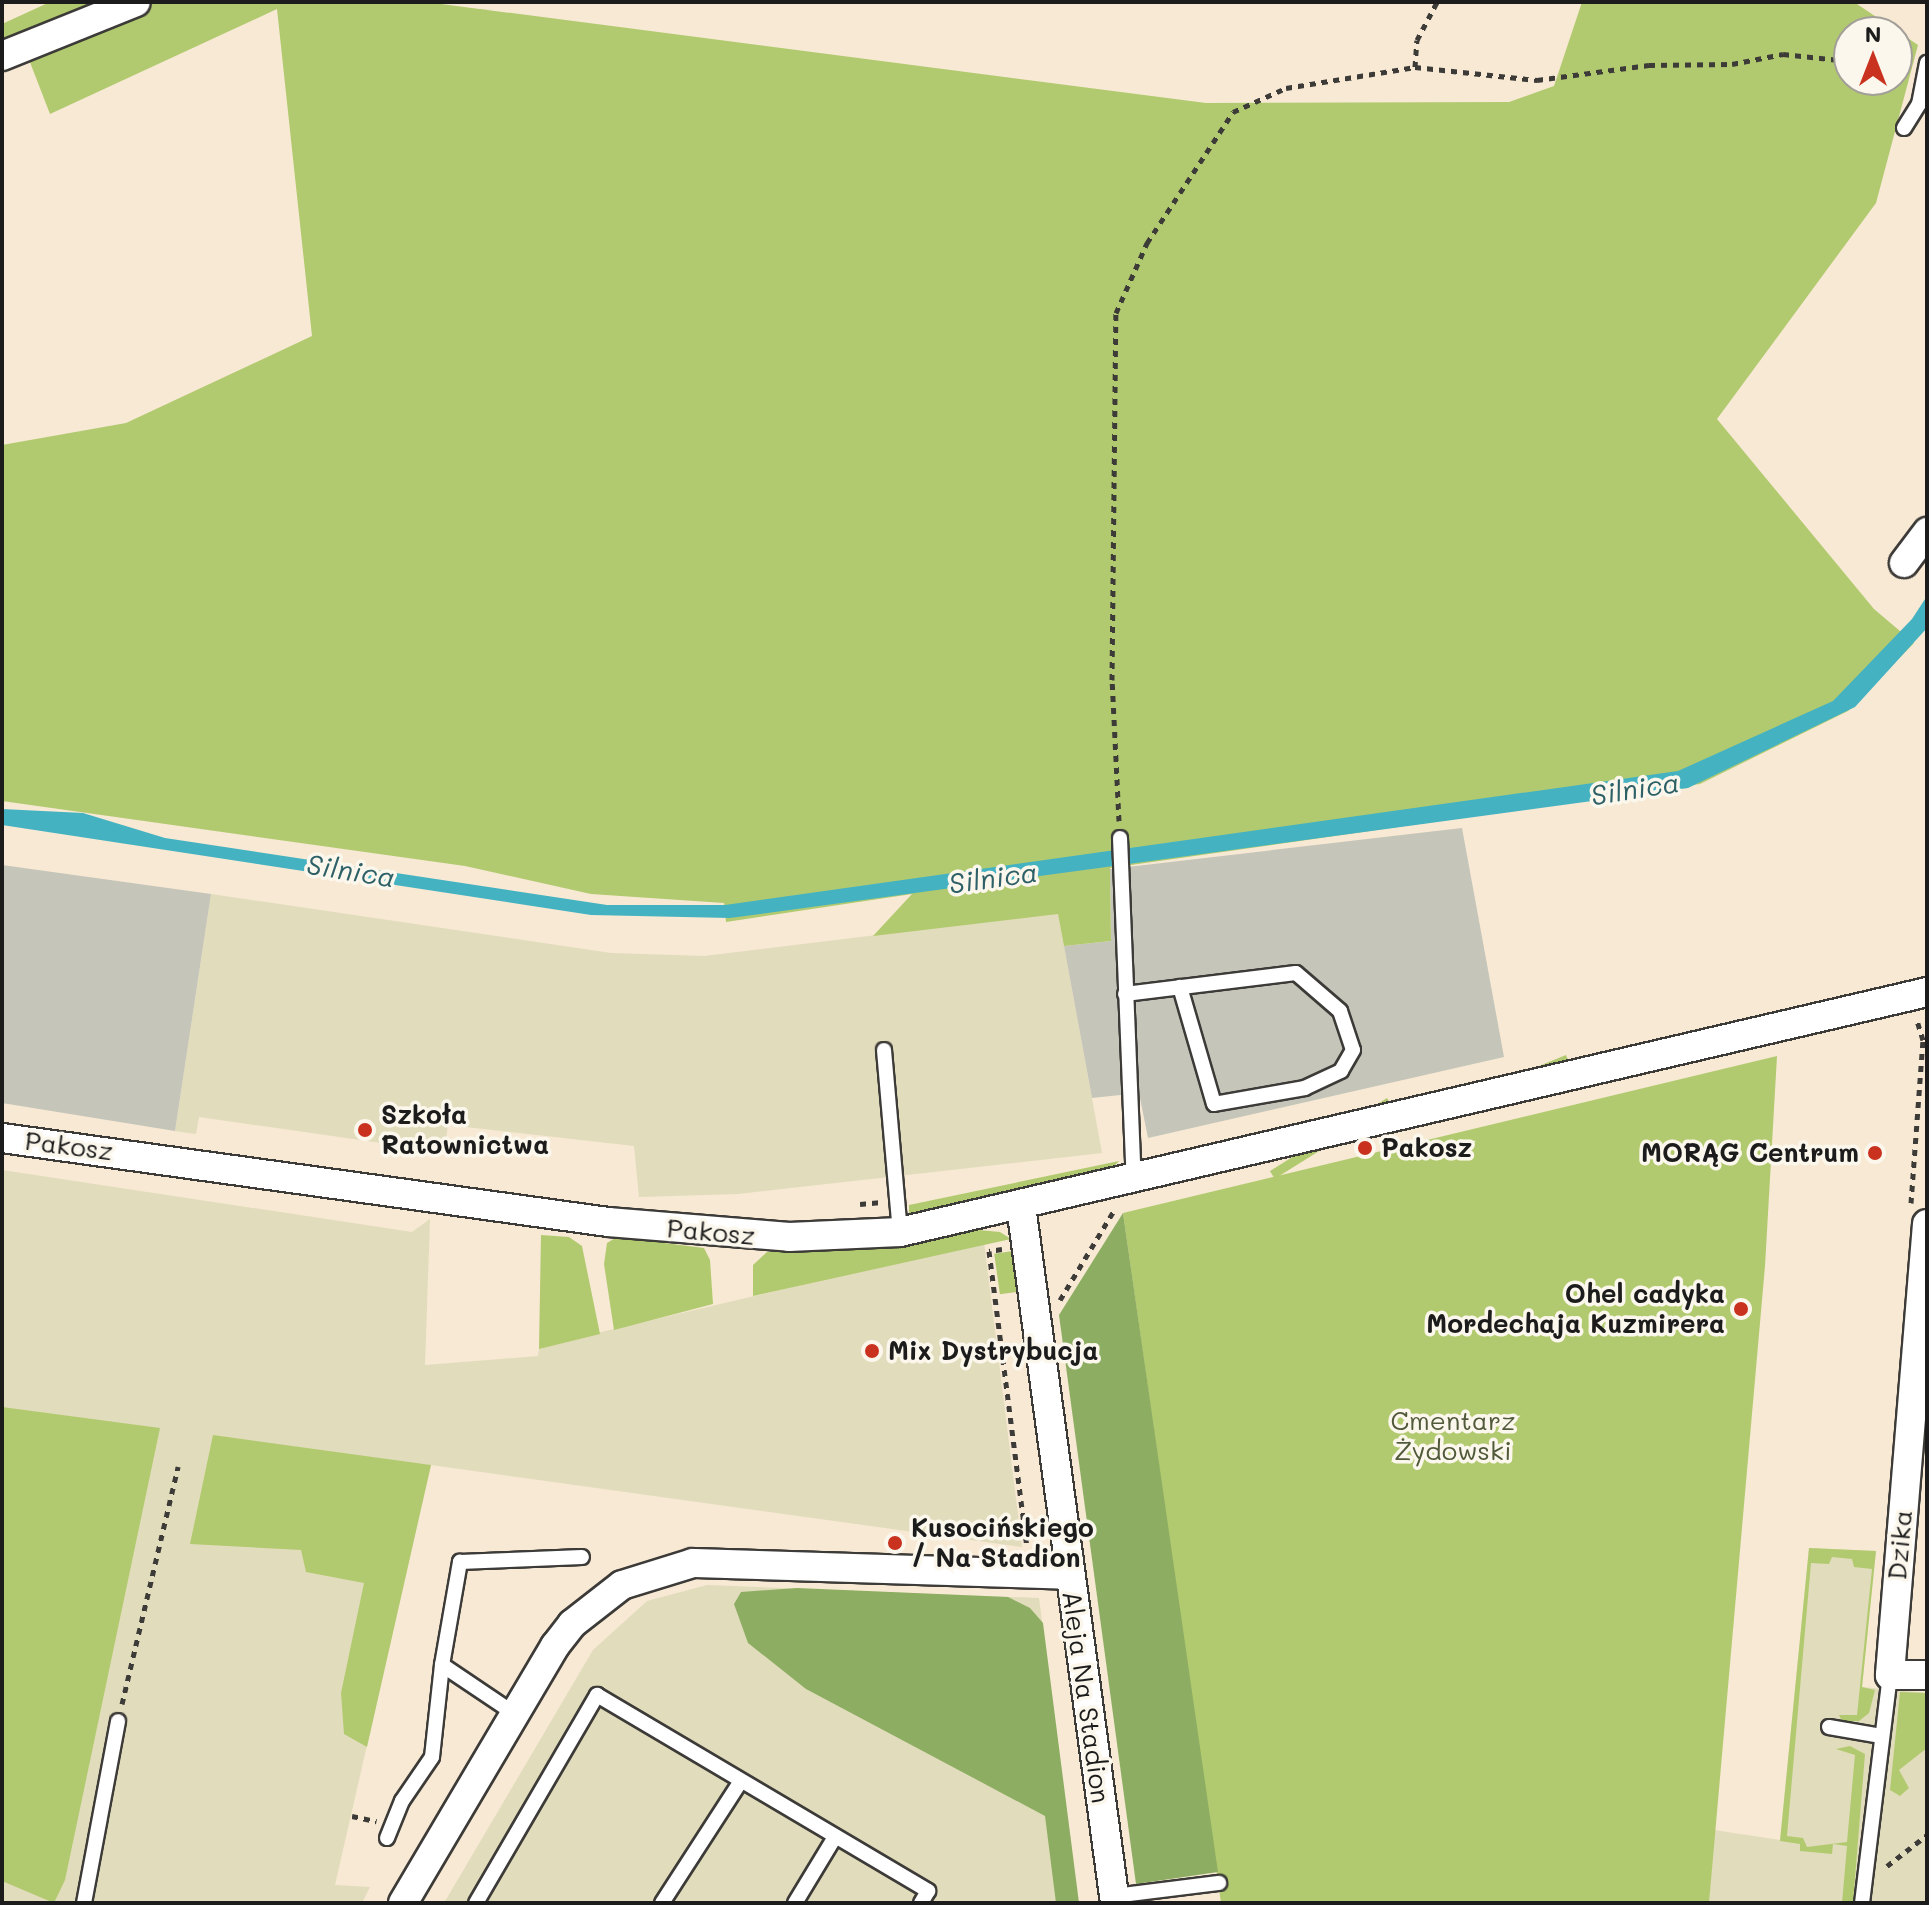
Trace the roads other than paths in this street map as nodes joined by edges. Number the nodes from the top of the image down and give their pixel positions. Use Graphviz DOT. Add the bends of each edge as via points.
graph roads {
  1 [pos="136,2"];
  2 [pos="2,56"];
  3 [pos="1927,63"];
  4 [pos="1904,128"];
  5 [pos="1927,532"];
  6 [pos="1904,563"];
  7 [pos="1120,838"];
  8 [pos="1180,987"];
  9 [pos="1927,992"];
  10 [pos="1125,994"];
  11 [pos="884,1050"];
  12 [pos="2,1138"];
  13 [pos="1134,1180"];
  14 [pos="1021,1206"];
  15 [pos="1927,1224"];
  16 [pos="900,1232"];
  17 [pos="582,1557"];
  18 [pos="1069,1575"];
  19 [pos="442,1665"];
  20 [pos="1890,1675"];
  21 [pos="1927,1675"];
  22 [pos="515,1714"];
  23 [pos="118,1721"];
  24 [pos="1829,1727"];
  25 [pos="1881,1736"];
  26 [pos="741,1781"];
  27 [pos="835,1837"];
  28 [pos="387,1838"];
  29 [pos="1219,1883"];
  30 [pos="1114,1900"];
  31 [pos="84,1903"];
  32 [pos="403,1903"];
  33 [pos="476,1903"];
  34 [pos="662,1903"];
  35 [pos="795,1903"];
  36 [pos="921,1903"];
  37 [pos="1862,1903"];
  1 -- 2 [label="street"];
  3 -- 4 [label="lane" via="1919,104"];
  5 -- 6 [label="street"];
  7 -- 10 [label="lane"];
  8 -- 8 [label="lane" via="1296,973 1340,1011 1353,1050 1341,1071 1305,1088 1214,1104"];
  8 -- 10 [label="lane"];
  9 -- 13 [label="street, Pakosz"];
  10 -- 13 [label="lane"];
  11 -- 16 [label="lane"];
  12 -- 16 [label="street, Pakosz" via="608,1222 789,1237"];
  13 -- 14 [label="street, Pakosz"];
  14 -- 16 [label="street, Pakosz"];
  14 -- 18 [label="street, Aleja Na Stadion"];
  15 -- 20 [label="street, Dzika"];
  17 -- 19 [label="lane" via="460,1562"];
  18 -- 22 [label="street" via="729,1563 666,1569 622,1585 572,1624"];
  18 -- 30 [label="street, Aleja Na Stadion"];
  19 -- 22 [label="lane"];
  19 -- 28 [label="lane" via="432,1757 402,1801"];
  20 -- 21 [label="street"];
  20 -- 25 [label="lane"];
  22 -- 32 [label="street"];
  23 -- 31 [label="lane"];
  24 -- 25 [label="lane"];
  25 -- 37 [label="lane"];
  26 -- 27 [label="lane"];
  26 -- 33 [label="lane" via="597,1695"];
  26 -- 34 [label="lane"];
  27 -- 35 [label="lane"];
  27 -- 36 [label="lane" via="928,1891"];
  29 -- 30 [label="lane"];
}
